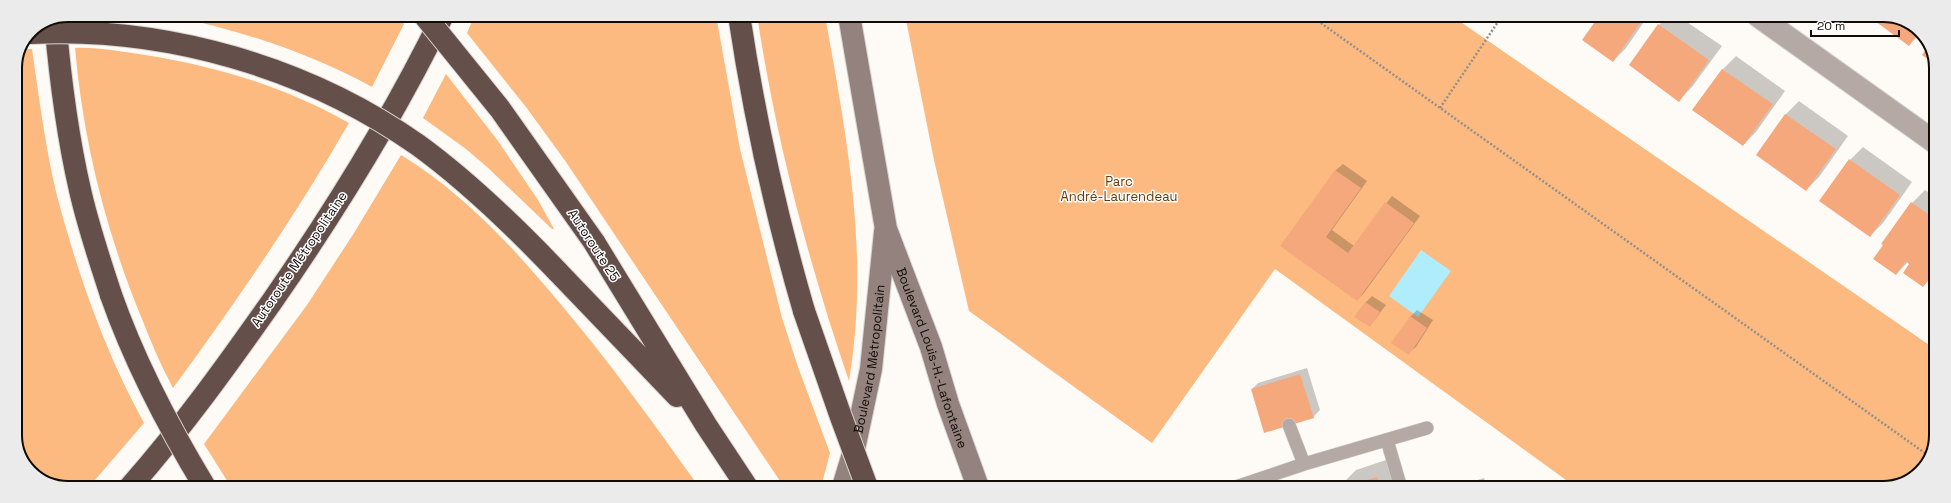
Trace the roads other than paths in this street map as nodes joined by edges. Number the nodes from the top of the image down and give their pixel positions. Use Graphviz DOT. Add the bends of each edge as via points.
graph roads {
  1 [pos="430,22"];
  2 [pos="440,22"];
  3 [pos="740,22"];
  4 [pos="850,22"];
  5 [pos="1766,22"];
  6 [pos="55,24"];
  7 [pos="38,33"];
  8 [pos="1929,138"];
  9 [pos="886,229"];
  10 [pos="1289,425"];
  11 [pos="706,426"];
  12 [pos="1427,428"];
  13 [pos="1386,440"];
  14 [pos="1304,464"];
  15 [pos="135,481"];
  16 [pos="202,481"];
  17 [pos="743,481"];
  18 [pos="845,481"];
  19 [pos="865,481"];
  20 [pos="976,481"];
  21 [pos="1255,481"];
  22 [pos="1399,481"];
  1 -- 11 [label="highway, Autoroute 25, bridge" via="500,109 551,179 594,242"];
  2 -- 15 [label="highway, Autoroute Métropolitaine" via="363,161 293,271 211,387"];
  3 -- 19 [label="highway, bridge" via="758,121 788,252 804,311"];
  4 -- 9 [label="main road"];
  5 -- 8 [label="street"];
  6 -- 16 [label="highway, bridge" via="66,114 80,190 98,257 132,349 157,402"];
  7 -- 11 [label="highway, bridge" via="128,36 209,51 264,66 306,83 392,128 456,174 510,223"];
  9 -- 18 [label="main road, Boulevard Métropolitain" via="871,369"];
  9 -- 20 [label="main road, Boulevard Louis-H.-Lafontaine" via="931,347"];
  10 -- 14 [label="lane"];
  11 -- 17 [label="highway, Autoroute 25"];
  12 -- 13 [label="lane"];
  13 -- 14 [label="lane"];
  13 -- 22 [label="lane"];
  14 -- 21 [label="lane"];
}
